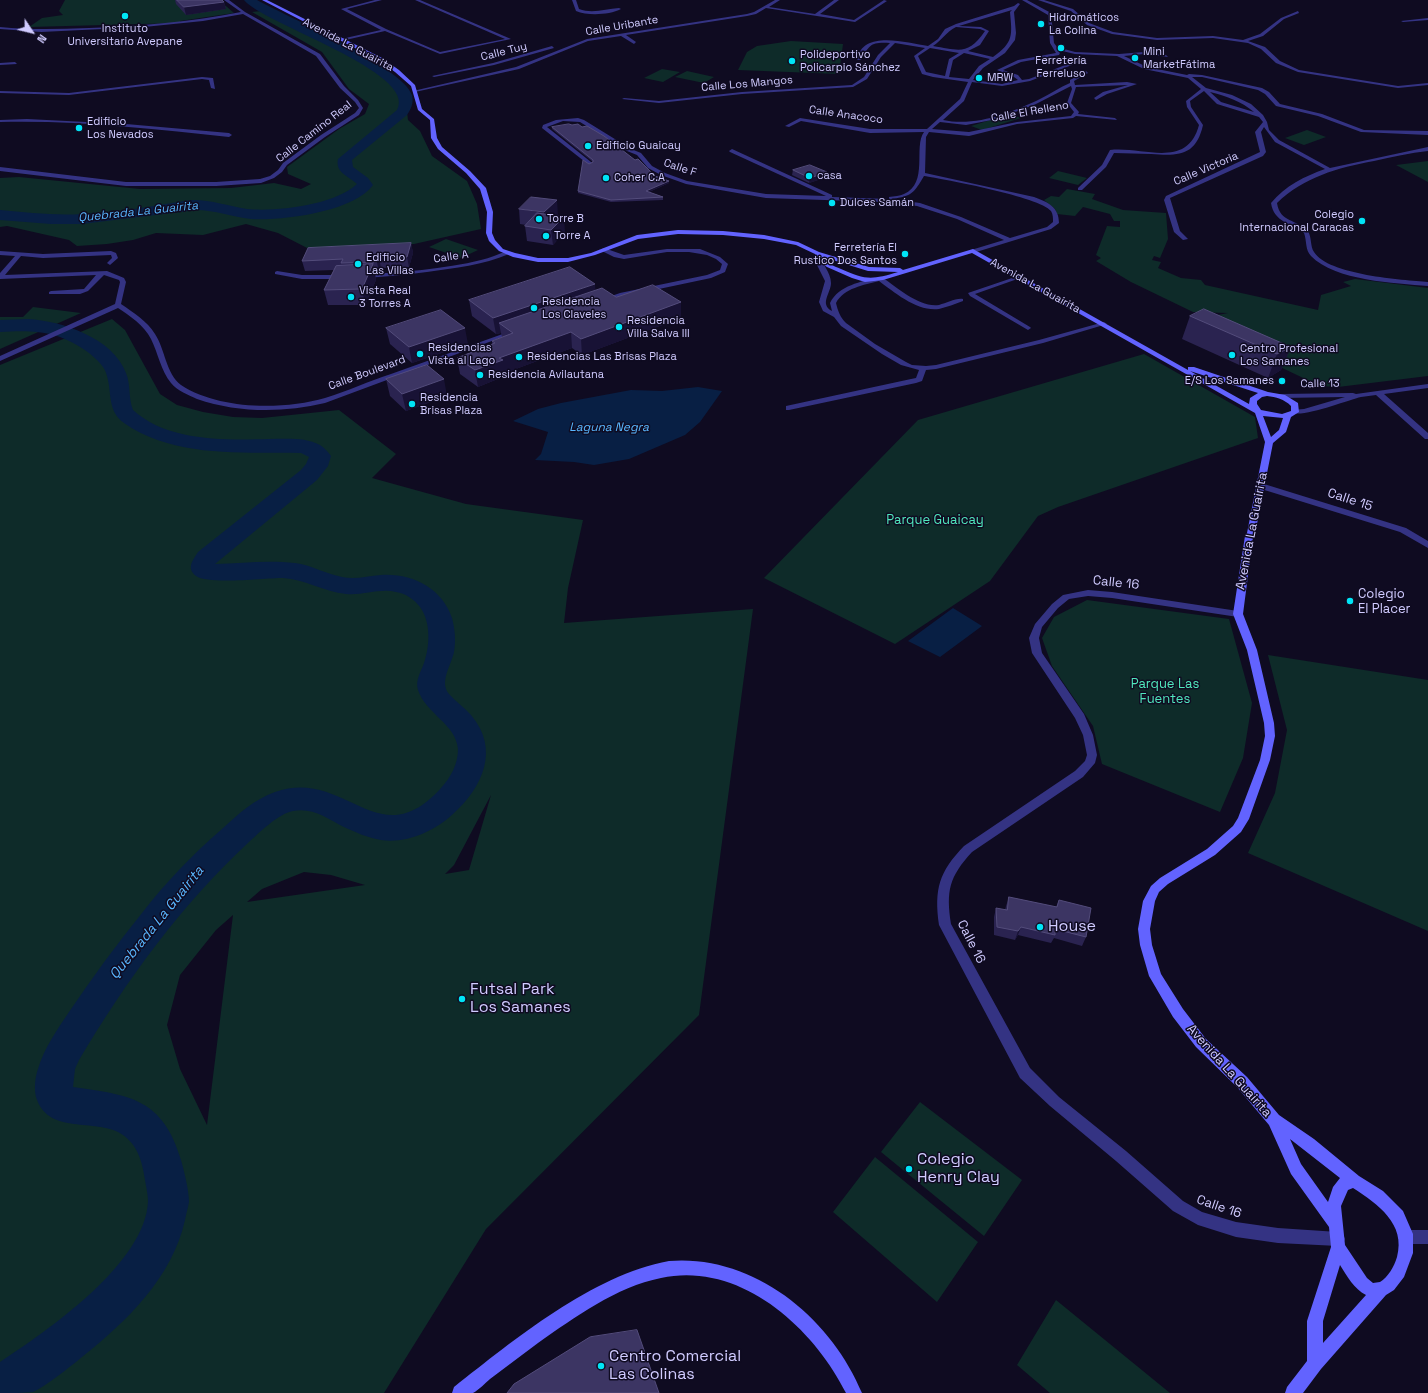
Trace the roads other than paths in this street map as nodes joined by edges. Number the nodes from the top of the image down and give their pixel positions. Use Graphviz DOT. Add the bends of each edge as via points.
graph roads {
  1 [pos="226,0"];
  2 [pos="264,0"];
  3 [pos="380,0"];
  4 [pos="417,0"];
  5 [pos="574,0"];
  6 [pos="778,0"];
  7 [pos="837,0"];
  8 [pos="1023,0"];
  9 [pos="1040,0"];
  10 [pos="885,1"];
  11 [pos="1016,7"];
  12 [pos="764,8"];
  13 [pos="619,9"];
  14 [pos="1298,12"];
  15 [pos="244,13"];
  16 [pos="816,15"];
  17 [pos="1428,19"];
  18 [pos="1403,20"];
  19 [pos="952,27"];
  20 [pos="0,28"];
  21 [pos="385,30"];
  22 [pos="621,34"];
  23 [pos="342,40"];
  24 [pos="1243,41"];
  25 [pos="565,42"];
  26 [pos="634,42"];
  27 [pos="894,42"];
  28 [pos="577,43"];
  29 [pos="559,45"];
  30 [pos="929,47"];
  31 [pos="1055,48"];
  32 [pos="964,52"];
  33 [pos="1118,55"];
  34 [pos="1166,56"];
  35 [pos="994,58"];
  36 [pos="859,59"];
  37 [pos="1083,60"];
  38 [pos="15,62"];
  39 [pos="0,64"];
  40 [pos="1086,72"];
  41 [pos="1182,75"];
  42 [pos="434,76"];
  43 [pos="947,77"];
  44 [pos="971,80"];
  45 [pos="1021,81"];
  46 [pos="1428,84"];
  47 [pos="1074,85"];
  48 [pos="213,88"];
  49 [pos="1204,90"];
  50 [pos="415,91"];
  51 [pos="0,92"];
  52 [pos="624,99"];
  53 [pos="1096,99"];
  54 [pos="1076,115"];
  55 [pos="1261,116"];
  56 [pos="938,120"];
  57 [pos="1115,120"];
  58 [pos="1,121"];
  59 [pos="1265,122"];
  60 [pos="786,126"];
  61 [pos="928,130"];
  62 [pos="1428,133"];
  63 [pos="229,136"];
  64 [pos="1415,138"];
  65 [pos="1428,138"];
  66 [pos="1428,148"];
  67 [pos="732,151"];
  68 [pos="589,162"];
  69 [pos="1329,169"];
  70 [pos="1,170"];
  71 [pos="922,174"];
  72 [pos="1080,189"];
  73 [pos="835,199"];
  74 [pos="883,200"];
  75 [pos="1185,239"];
  76 [pos="1010,240"];
  77 [pos="604,250"];
  78 [pos="973,251"];
  79 [pos="0,253"];
  80 [pos="507,253"];
  81 [pos="817,253"];
  82 [pos="19,255"];
  83 [pos="110,263"];
  84 [pos="856,266"];
  85 [pos="910,269"];
  86 [pos="102,273"];
  87 [pos="277,273"];
  88 [pos="0,277"];
  89 [pos="1020,277"];
  90 [pos="880,279"];
  91 [pos="864,282"];
  92 [pos="1428,284"];
  93 [pos="51,293"];
  94 [pos="961,300"];
  95 [pos="593,304"];
  96 [pos="118,305"];
  97 [pos="837,316"];
  98 [pos="1104,324"];
  99 [pos="1028,328"];
  100 [pos="519,330"];
  101 [pos="0,359"];
  102 [pos="1176,365"];
  103 [pos="923,368"];
  104 [pos="1428,386"];
  105 [pos="1378,393"];
  106 [pos="1267,394"];
  107 [pos="1361,395"];
  108 [pos="1280,396"];
  109 [pos="789,408"];
  110 [pos="1258,412"];
  111 [pos="1295,412"];
  112 [pos="1287,416"];
  113 [pos="1428,437"];
  114 [pos="1269,442"];
  115 [pos="1261,486"];
  116 [pos="1428,545"];
  117 [pos="1238,614"];
  118 [pos="1274,1120"];
  119 [pos="1354,1181"];
  120 [pos="1337,1237"];
  121 [pos="1406,1237"];
  122 [pos="1428,1237"];
  123 [pos="1381,1290"];
  124 [pos="1315,1363"];
  125 [pos="460,1393"];
  126 [pos="854,1393"];
  127 [pos="1293,1393"];
  1 -- 15 [label="street"];
  2 -- 23 [label="street, Avenida La Guairita"];
  3 -- 21 [label="street" via="343,9"];
  4 -- 21 [label="street" via="508,39 440,53"];
  5 -- 13 [label="street" via="579,11"];
  6 -- 12 [label="street, Calle Uribante"];
  7 -- 16 [label="street"];
  8 -- 11 [label="street"];
  8 -- 31 [label="street" via="1050,14 1052,43"];
  9 -- 24 [label="street" via="1072,10 1088,24 1112,33 1157,39 1213,37"];
  10 -- 16 [label="street, Calle Uribante" via="855,21"];
  11 -- 19 [label="street"];
  11 -- 35 [label="street" via="1012,12 1013,40"];
  12 -- 16 [label="street, Calle Uribante"];
  12 -- 22 [label="street, Calle Uribante" via="746,15"];
  14 -- 24 [label="street" via="1282,19 1264,34"];
  15 -- 20 [label="street" via="197,22 141,27 60,30"];
  15 -- 70 [label="street, Calle Camino Real" via="318,55 361,108 357,114 285,164 276,174 261,181 216,184 126,184"];
  17 -- 18 [label="street"];
  19 -- 30 [label="street"];
  19 -- 32 [label="street" via="986,30 986,35 978,44"];
  21 -- 23 [label="street"];
  22 -- 26 [label="street"];
  22 -- 28 [label="street, Calle Uribante"];
  23 -- 50 [label="street, Avenida La Guairita" via="380,59 397,71"];
  24 -- 46 [label="street" via="1263,48 1278,62 1298,71 1398,87"];
  25 -- 28 [label="street"];
  27 -- 30 [label="street"];
  27 -- 36 [label="street" via="873,41"];
  27 -- 52 [label="street, Calle Los Mangos" via="879,57 870,75 853,86 742,93 659,102"];
  28 -- 50 [label="street, Calle Uribante" via="523,66"];
  29 -- 42 [label="street, Calle Tuy" via="494,64"];
  30 -- 32 [label="street"];
  30 -- 43 [label="street" via="916,56 924,72"];
  31 -- 33 [label="street" via="1072,52"];
  31 -- 45 [label="street" via="1058,54 1020,61 999,70 1016,76"];
  32 -- 35 [label="street"];
  32 -- 43 [label="street" via="951,60"];
  33 -- 34 [label="street" via="1144,53"];
  33 -- 41 [label="street" via="1146,68"];
  35 -- 44 [label="street" via="981,67"];
  37 -- 45 [label="street"];
  38 -- 39 [label="street"];
  40 -- 47 [label="street" via="1072,81"];
  41 -- 49 [label="street" via="1196,81"];
  41 -- 62 [label="street" via="1200,76 1260,89 1278,105 1320,115 1364,132"];
  43 -- 44 [label="street"];
  44 -- 45 [label="street" via="1002,85"];
  44 -- 56 [label="street" via="962,100"];
  47 -- 53 [label="street" via="1135,84 1105,93"];
  47 -- 54 [label="street, Calle El Relleno" via="1069,103 1077,112"];
  47 -- 56 [label="street" via="1026,107 983,120 964,124"];
  48 -- 51 [label="street" via="211,79 202,78 69,94"];
  49 -- 55 [label="street" via="1219,103"];
  49 -- 55 [label="street" via="1242,101"];
  49 -- 72 [label="street" via="1188,101 1201,125 1188,150 1171,154 1112,152 1104,166"];
  50 -- 80 [label="street, Avenida La Guairita" via="420,110 432,119 434,138 440,148 483,188 490,212 490,237 494,245"];
  54 -- 57 [label="street"];
  54 -- 61 [label="street, Calle El Relleno" via="1070,118 1012,124 971,134"];
  55 -- 59 [label="street"];
  56 -- 61 [label="street"];
  58 -- 63 [label="street" via="27,120 126,126"];
  59 -- 69 [label="street" via="1267,130 1277,141"];
  59 -- 75 [label="street, Calle Victoria" via="1258,132 1263,152 1261,155 1168,197 1177,232"];
  60 -- 61 [label="street, Calle Anacoco" via="800,119 870,131"];
  61 -- 71 [label="street" via="923,137"];
  64 -- 65 [label="street"];
  66 -- 69 [label="street"];
  67 -- 73 [label="street"];
  68 -- 73 [label="street, Calle F" via="544,128 545,126 558,121 582,120 639,154 650,166 663,174 686,182 766,196"];
  69 -- 92 [label="street" via="1305,178 1284,192 1274,204 1276,214 1305,231 1308,249 1322,262 1349,274"];
  71 -- 74 [label="street" via="913,190 906,195"];
  71 -- 76 [label="street" via="1043,202 1055,212 1056,223 1049,228"];
  73 -- 74 [label="street, Calle F"];
  74 -- 76 [label="street" via="930,207"];
  76 -- 78 [label="street"];
  77 -- 80 [label="street, Avenida La Guairita" via="576,259 559,261 538,260"];
  77 -- 81 [label="street, Avenida La Guairita" via="637,237 690,232 735,233 764,237 798,244"];
  77 -- 95 [label="street" via="615,256 626,257 674,249 694,251 718,258 725,267 718,274 709,277 620,295"];
  78 -- 85 [label="street, Avenida La Guairita"];
  78 -- 89 [label="street, Avenida La Guairita"];
  79 -- 82 [label="street"];
  80 -- 87 [label="street, Calle A" via="492,260 389,276 306,278"];
  81 -- 84 [label="street, Avenida La Guairita"];
  81 -- 91 [label="street, Avenida La Guairita" via="829,266"];
  81 -- 97 [label="street" via="817,260 828,279 823,307"];
  82 -- 83 [label="street" via="111,253 114,254 114,258"];
  82 -- 88 [label="street"];
  84 -- 85 [label="street, Avenida La Guairita" via="875,270"];
  84 -- 91 [label="street" via="866,275"];
  85 -- 90 [label="street, Avenida La Guairita"];
  86 -- 88 [label="street"];
  86 -- 93 [label="street" via="86,290"];
  86 -- 96 [label="street" via="122,279"];
  89 -- 98 [label="street, Avenida La Guairita"];
  89 -- 99 [label="street" via="971,293"];
  90 -- 91 [label="street"];
  90 -- 94 [label="street" via="927,306 936,307"];
  91 -- 97 [label="street" via="835,297 833,303"];
  96 -- 100 [label="street, Calle Boulevard" via="145,325 176,385 191,394 217,403 253,407 322,401"];
  96 -- 101 [label="street"];
  97 -- 103 [label="street" via="840,322 896,361"];
  98 -- 102 [label="street, Avenida La Guairita"];
  98 -- 103 [label="street" via="1041,342"];
  102 -- 106 [label="street, Avenida La Guairita"];
  102 -- 110 [label="street, Avenida La Guairita"];
  103 -- 109 [label="street" via="919,379 913,381"];
  104 -- 105 [label="street, Calle 13"];
  105 -- 107 [label="street, Calle 13"];
  105 -- 113 [label="street"];
  106 -- 108 [label="street, Avenida La Guairita"];
  106 -- 110 [label="street" via="1253,400 1252,404"];
  107 -- 108 [label="street, Calle 13"];
  107 -- 111 [label="street, Calle 13"];
  108 -- 111 [label="street, Avenida La Guairita" via="1295,405"];
  110 -- 112 [label="street, Avenida La Guairita"];
  110 -- 114 [label="street"];
  111 -- 112 [label="street"];
  112 -- 114 [label="street" via="1280,435"];
  114 -- 115 [label="street, Avenida La Guairita"];
  115 -- 116 [label="street, Calle 15" via="1403,530"];
  115 -- 117 [label="street, Avenida La Guairita" via="1249,536"];
  117 -- 118 [label="street, Avenida La Guairita" via="1252,650 1269,723 1270,736 1265,760 1237,829 1211,852 1155,889 1147,908 1144,929 1148,958 1155,976 1178,1013 1201,1043 1242,1082"];
  117 -- 120 [label="street, Calle 16" via="1088,593 1066,597 1055,606 1038,626 1034,638 1037,653 1080,717 1088,734 1092,755 1090,762 1079,774 968,849 956,861 942,888 942,906 945,924 1025,1073 1062,1109 1181,1208 1205,1220 1228,1228 1264,1234"];
  118 -- 119 [label="street, Avenida La Guairita" via="1309,1144"];
  118 -- 120 [label="street, Avenida La Guairita" via="1296,1169"];
  119 -- 120 [label="street, Avenida La Guairita" via="1343,1184 1338,1192 1334,1206"];
  119 -- 121 [label="street, Avenida La Guairita" via="1392,1208"];
  120 -- 123 [label="street, Avenida La Guairita" via="1356,1276 1372,1290"];
  120 -- 124 [label="street, Avenida La Guairita" via="1315,1321"];
  121 -- 122 [label="street"];
  121 -- 123 [label="street, Avenida La Guairita" via="1405,1261 1388,1287"];
  123 -- 124 [label="street, Avenida La Guairita"];
  124 -- 127 [label="street, Avenida La Guairita"];
  125 -- 126 [label="street" via="506,1355 577,1307 624,1283 677,1268 702,1269 722,1274 752,1285 779,1300 793,1310 816,1335 833,1357"];
}
